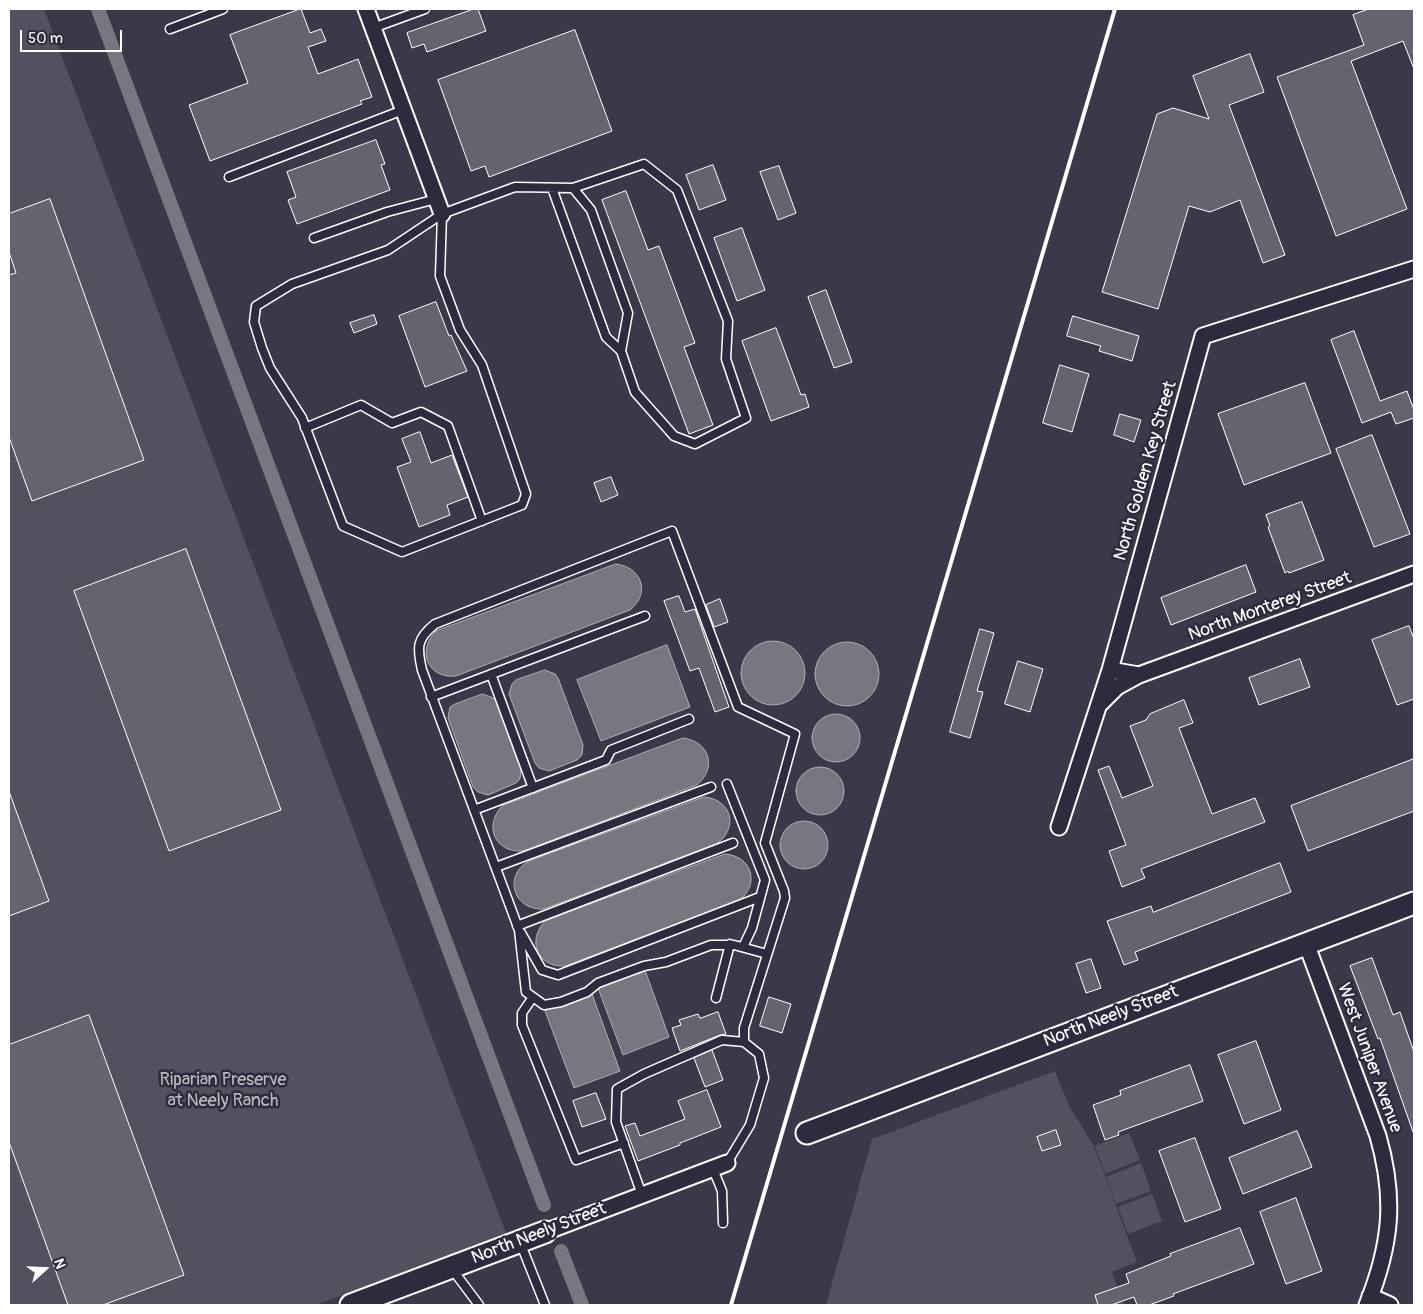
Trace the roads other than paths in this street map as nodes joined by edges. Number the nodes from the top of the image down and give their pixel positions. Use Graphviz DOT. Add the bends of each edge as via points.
graph roads {
  1 [pos="223,9"];
  2 [pos="366,9"];
  3 [pos="425,9"];
  4 [pos="373,28"];
  5 [pos="170,29"];
  6 [pos="403,110"];
  7 [pos="229,177"];
  8 [pos="552,188"];
  9 [pos="573,188"];
  10 [pos="436,199"];
  11 [pos="442,214"];
  12 [pos="314,238"];
  13 [pos="1414,269"];
  14 [pos="621,351"];
  15 [pos="306,428"];
  16 [pos="482,521"];
  17 [pos="1414,574"];
  18 [pos="645,616"];
  19 [pos="1110,670"];
  20 [pos="491,674"];
  21 [pos="1139,675"];
  22 [pos="432,697"];
  23 [pos="1097,708"];
  24 [pos="689,719"];
  25 [pos="727,784"];
  26 [pos="710,787"];
  27 [pos="533,788"];
  28 [pos="474,810"];
  29 [pos="1059,827"];
  30 [pos="733,843"];
  31 [pos="496,867"];
  32 [pos="760,897"];
  33 [pos="1414,903"];
  34 [pos="518,928"];
  35 [pos="1306,943"];
  36 [pos="730,944"];
  37 [pos="743,947"];
  38 [pos="767,954"];
  39 [pos="533,997"];
  40 [pos="716,998"];
  41 [pos="744,1042"];
  42 [pos="808,1133"];
  43 [pos="624,1143"];
  44 [pos="720,1166"];
  45 [pos="642,1195"];
  46 [pos="722,1223"];
  47 [pos="554,1228"];
  48 [pos="520,1242"];
  49 [pos="451,1268"];
  50 [pos="1368,1301"];
  51 [pos="351,1305"];
  52 [pos="479,1305"];
  53 [pos="545,1305"];
  54 [pos="1390,1305"];
  1 -- 5 [label="lane"];
  2 -- 4 [label="street"];
  3 -- 4 [label="lane"];
  4 -- 6 [label="street"];
  6 -- 7 [label="lane"];
  6 -- 10 [label="street"];
  8 -- 9 [label="lane"];
  8 -- 11 [label="lane" via="515,187"];
  8 -- 14 [label="lane" via="606,337"];
  9 -- 14 [label="lane" via="591,210 628,313"];
  9 -- 14 [label="lane" via="644,164 677,190 728,321 726,359 746,418 695,444 674,436 635,392"];
  10 -- 11 [label="street"];
  10 -- 12 [label="lane" via="387,212"];
  11 -- 15 [label="lane" via="388,250 292,284 256,306 254,322 270,368"];
  11 -- 16 [label="lane" via="440,276 460,330 482,365 526,494 522,505"];
  13 -- 19 [label="street, North Golden Key Street" via="1203,336"];
  15 -- 16 [label="lane" via="343,526 402,552"];
  15 -- 16 [label="lane" via="361,406 392,423 421,412 448,426"];
  17 -- 21 [label="street, North Monterey Street"];
  18 -- 20 [label="lane"];
  19 -- 21 [label="street, North Monterey Street"];
  19 -- 23 [label="street, North Golden Key Street"];
  20 -- 22 [label="lane"];
  20 -- 27 [label="lane"];
  21 -- 23 [label="street, North Monterey Street" via="1117,687"];
  22 -- 28 [label="lane"];
  22 -- 38 [label="lane" via="418,650 424,633 434,624 672,531 738,707 795,734 765,843 785,898"];
  23 -- 29 [label="street, North Golden Key Street"];
  24 -- 27 [label="lane" via="611,750 606,760"];
  25 -- 32 [label="lane" via="765,880"];
  26 -- 31 [label="lane"];
  27 -- 28 [label="lane"];
  28 -- 31 [label="lane"];
  30 -- 34 [label="lane"];
  31 -- 34 [label="lane"];
  32 -- 34 [label="lane" via="558,975 542,970"];
  32 -- 37 [label="lane"];
  33 -- 35 [label="street, North Neely Street"];
  34 -- 39 [label="lane" via="526,992"];
  35 -- 42 [label="street, North Neely Street"];
  35 -- 50 [label="street, West Juniper Avenue" via="1386,1163 1388,1225 1382,1260"];
  36 -- 37 [label="lane"];
  36 -- 39 [label="lane" via="711,945 666,962 644,966 598,983 587,992 561,1002 544,1005"];
  36 -- 40 [label="lane"];
  37 -- 38 [label="lane"];
  38 -- 41 [label="lane" via="744,1028"];
  39 -- 43 [label="lane" via="522,1013 522,1025 576,1160"];
  41 -- 43 [label="lane" via="722,1040 617,1089 616,1122"];
  41 -- 44 [label="lane" via="759,1054 764,1078 750,1125"];
  43 -- 45 [label="lane"];
  44 -- 45 [label="street, North Neely Street"];
  44 -- 46 [label="lane"];
  45 -- 47 [label="street, North Neely Street"];
  47 -- 48 [label="street, North Neely Street"];
  48 -- 49 [label="street, North Neely Street"];
  48 -- 53 [label="lane"];
  49 -- 51 [label="street, North Neely Street"];
  49 -- 52 [label="lane"];
  50 -- 54 [label="street"];
}
